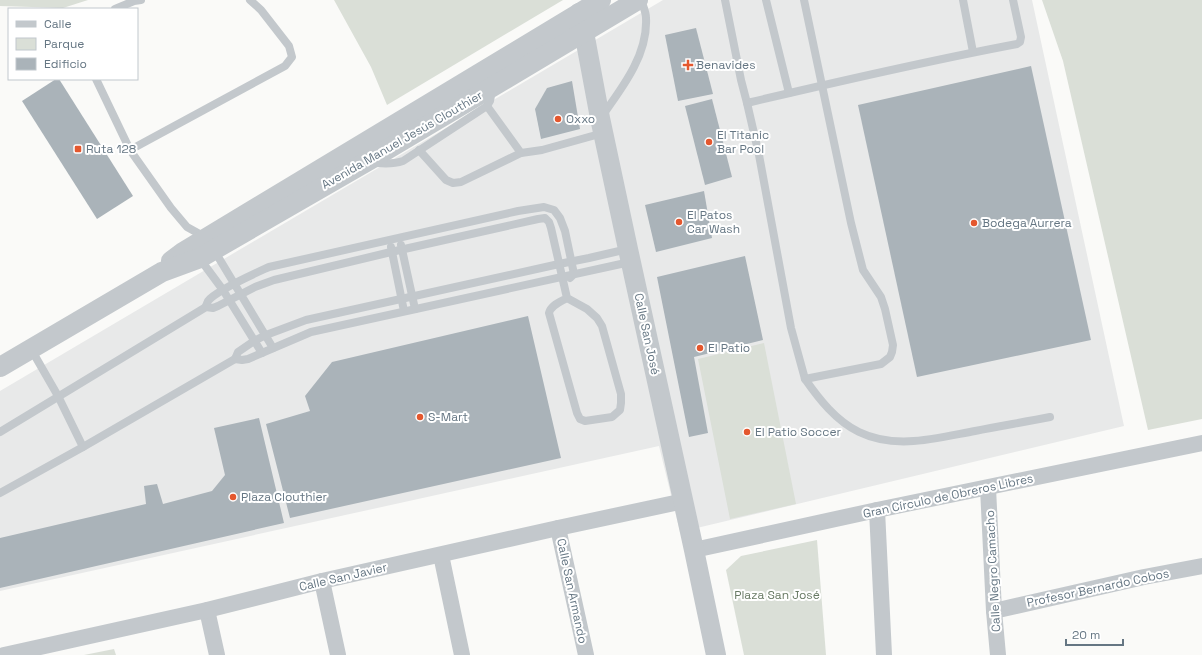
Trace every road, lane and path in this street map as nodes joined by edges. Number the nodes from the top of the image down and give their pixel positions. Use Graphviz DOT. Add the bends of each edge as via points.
graph roads {
  1 [pos="142,0"];
  2 [pos="250,0"];
  3 [pos="601,0"];
  4 [pos="638,0"];
  5 [pos="641,0"];
  6 [pos="725,0"];
  7 [pos="766,0"];
  8 [pos="804,0"];
  9 [pos="963,0"];
  10 [pos="1013,0"];
  11 [pos="117,8"];
  12 [pos="579,13"];
  13 [pos="584,32"];
  14 [pos="973,52"];
  15 [pos="96,80"];
  16 [pos="488,84"];
  17 [pos="822,86"];
  18 [pos="789,93"];
  19 [pos="747,104"];
  20 [pos="602,126"];
  21 [pos="130,150"];
  22 [pos="419,150"];
  23 [pos="368,151"];
  24 [pos="521,153"];
  25 [pos="187,227"];
  26 [pos="399,238"];
  27 [pos="390,240"];
  28 [pos="203,248"];
  29 [pos="401,249"];
  30 [pos="392,252"];
  31 [pos="629,255"];
  32 [pos="571,262"];
  33 [pos="559,264"];
  34 [pos="574,274"];
  35 [pos="562,276"];
  36 [pos="234,284"];
  37 [pos="564,287"];
  38 [pos="222,290"];
  39 [pos="240,294"];
  40 [pos="412,296"];
  41 [pos="402,298"];
  42 [pos="567,298"];
  43 [pos="229,300"];
  44 [pos="206,307"];
  45 [pos="415,309"];
  46 [pos="404,311"];
  47 [pos="266,335"];
  48 [pos="254,341"];
  49 [pos="273,348"];
  50 [pos="31,349"];
  51 [pos="262,353"];
  52 [pos="235,360"];
  53 [pos="0,367"];
  54 [pos="805,379"];
  55 [pos="58,396"];
  56 [pos="1050,417"];
  57 [pos="0,432"];
  58 [pos="1202,443"];
  59 [pos="83,447"];
  60 [pos="988,488"];
  61 [pos="0,494"];
  62 [pos="684,502"];
  63 [pos="877,510"];
  64 [pos="558,528"];
  65 [pos="694,550"];
  66 [pos="441,555"];
  67 [pos="1202,566"];
  68 [pos="322,581"];
  69 [pos="207,610"];
  70 [pos="994,611"];
  71 [pos="4,655"];
  72 [pos="217,655"];
  73 [pos="338,655"];
  74 [pos="462,655"];
  75 [pos="586,655"];
  76 [pos="716,655"];
  77 [pos="884,655"];
  78 [pos="998,655"];
  1 -- 11 [label="lane"];
  2 -- 21 [label="lane" via="289,46 292,58 285,66"];
  3 -- 12 [label="street, Avenida Manuel Jesús Clouthier"];
  4 -- 13 [label="street, Avenida Manuel Jesús Clouthier"];
  5 -- 20 [label="lane" via="646,16 642,46 636,63"];
  6 -- 19 [label="lane"];
  7 -- 18 [label="lane"];
  8 -- 17 [label="lane"];
  9 -- 14 [label="lane"];
  10 -- 14 [label="lane" via="1020,42"];
  12 -- 13 [label="street, Calle San José"];
  12 -- 16 [label="street, Avenida Manuel Jesús Clouthier"];
  13 -- 16 [label="street, Avenida Manuel Jesús Clouthier"];
  13 -- 20 [label="street, Calle San José"];
  14 -- 17 [label="lane"];
  15 -- 21 [label="lane"];
  16 -- 22 [label="lane"];
  16 -- 23 [label="street, Avenida Manuel Jesús Clouthier"];
  16 -- 24 [label="lane"];
  17 -- 18 [label="lane"];
  17 -- 54 [label="lane" via="863,270 881,297 893,345 890,357 882,364"];
  18 -- 19 [label="lane"];
  19 -- 54 [label="lane" via="791,328"];
  20 -- 24 [label="lane" via="542,150"];
  20 -- 31 [label="street, Calle San José"];
  21 -- 25 [label="lane"];
  22 -- 23 [label="lane" via="395,164 377,163"];
  22 -- 24 [label="lane" via="446,180 453,184"];
  23 -- 28 [label="street, Avenida Manuel Jesús Clouthier"];
  25 -- 28 [label="lane"];
  25 -- 28 [label="lane"];
  26 -- 27 [label="lane"];
  26 -- 29 [label="lane"];
  26 -- 32 [label="lane" via="544,207 554,210 560,218"];
  27 -- 30 [label="lane"];
  27 -- 36 [label="lane" via="269,268"];
  28 -- 36 [label="lane"];
  28 -- 38 [label="lane"];
  28 -- 50 [label="street, Avenida Manuel Jesús Clouthier"];
  29 -- 30 [label="lane"];
  29 -- 33 [label="lane" via="546,218 551,228"];
  29 -- 40 [label="lane"];
  30 -- 39 [label="lane" via="274,280"];
  30 -- 41 [label="lane"];
  31 -- 32 [label="lane"];
  31 -- 34 [label="lane"];
  31 -- 62 [label="street, Calle San José"];
  32 -- 33 [label="lane"];
  32 -- 34 [label="lane"];
  33 -- 35 [label="lane"];
  33 -- 40 [label="lane"];
  34 -- 35 [label="lane"];
  34 -- 37 [label="lane"];
  35 -- 37 [label="lane"];
  35 -- 45 [label="lane"];
  36 -- 38 [label="lane"];
  36 -- 39 [label="lane"];
  37 -- 42 [label="lane"];
  38 -- 43 [label="lane"];
  38 -- 44 [label="lane" via="208,301"];
  39 -- 43 [label="lane"];
  39 -- 47 [label="lane"];
  40 -- 41 [label="lane"];
  40 -- 45 [label="lane"];
  41 -- 46 [label="lane"];
  41 -- 47 [label="lane" via="306,320"];
  42 -- 42 [label="lane" via="555,304 549,313 577,414 585,421 612,417 620,410 622,403 605,333 597,318"];
  43 -- 44 [label="lane" via="218,306"];
  43 -- 48 [label="lane"];
  44 -- 55 [label="lane"];
  45 -- 46 [label="lane"];
  46 -- 49 [label="lane" via="311,332"];
  47 -- 48 [label="lane"];
  47 -- 49 [label="lane"];
  48 -- 51 [label="lane"];
  48 -- 52 [label="lane" via="238,352"];
  49 -- 51 [label="lane"];
  50 -- 53 [label="street, Avenida Manuel Jesús Clouthier"];
  50 -- 55 [label="lane"];
  51 -- 52 [label="lane" via="248,359"];
  52 -- 59 [label="lane"];
  54 -- 56 [label="lane" via="838,417 858,431 877,438 901,442 928,440"];
  55 -- 57 [label="lane"];
  55 -- 59 [label="lane"];
  58 -- 60 [label="street, Gran Círculo de Obreros Libres"];
  59 -- 61 [label="lane"];
  60 -- 63 [label="street, Gran Círculo de Obreros Libres"];
  60 -- 70 [label="street, Calle Negro Camacho"];
  62 -- 64 [label="street, Calle San Javier"];
  62 -- 65 [label="street, Calle San José"];
  63 -- 65 [label="street, Gran Círculo de Obreros Libres"];
  63 -- 77 [label="street"];
  64 -- 66 [label="street, Calle San Javier"];
  64 -- 75 [label="street, Calle San Armando"];
  65 -- 76 [label="street, Calle San José"];
  66 -- 68 [label="street, Calle San Javier"];
  66 -- 74 [label="street"];
  67 -- 70 [label="street, Profesor Bernardo Cobos"];
  68 -- 69 [label="street, Calle San Javier"];
  68 -- 73 [label="street"];
  69 -- 71 [label="street, Calle San Javier"];
  69 -- 72 [label="street"];
  70 -- 78 [label="street, Calle Negro Camacho"];
}
